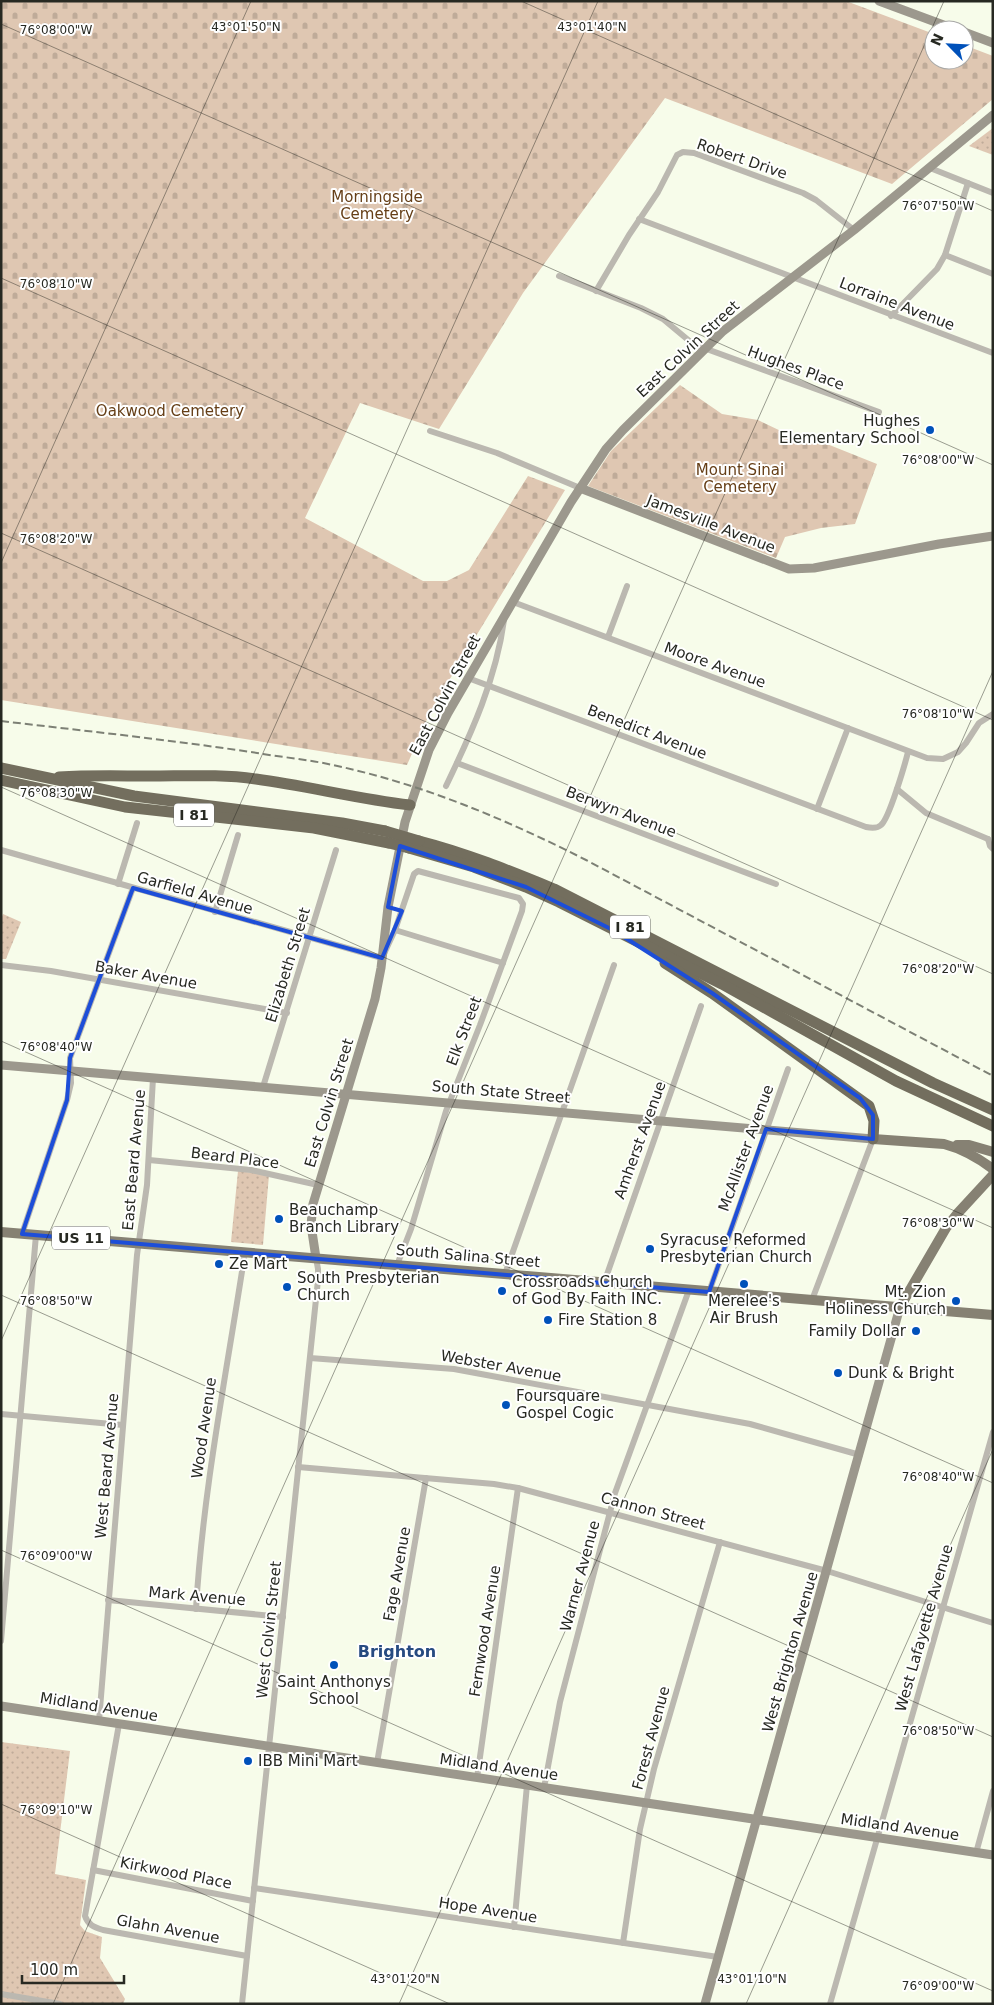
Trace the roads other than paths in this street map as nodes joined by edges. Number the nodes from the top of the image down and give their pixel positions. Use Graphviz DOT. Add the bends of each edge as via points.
graph roads {
  1 [pos="879,1"];
  2 [pos="931,20"];
  3 [pos="974,36"];
  4 [pos="993,43"];
  5 [pos="993,115"];
  6 [pos="930,168"];
  7 [pos="968,183"];
  8 [pos="993,193"];
  9 [pos="639,219"];
  10 [pos="854,230"];
  11 [pos="945,255"];
  12 [pos="993,274"];
  13 [pos="559,276"];
  14 [pos="793,277"];
  15 [pos="596,290"];
  16 [pos="891,316"];
  17 [pos="705,348"];
  18 [pos="993,353"];
  19 [pos="879,412"];
  20 [pos="430,431"];
  21 [pos="580,488"];
  22 [pos="993,536"];
  23 [pos="627,586"];
  24 [pos="513,602"];
  25 [pos="505,615"];
  26 [pos="608,637"];
  27 [pos="468,678"];
  28 [pos="489,686"];
  29 [pos="993,714"];
  30 [pos="848,728"];
  31 [pos="908,752"];
  32 [pos="457,763"];
  33 [pos="1,768"];
  34 [pos="46,778"];
  35 [pos="1,780"];
  36 [pos="446,786"];
  37 [pos="897,789"];
  38 [pos="410,805"];
  39 [pos="817,809"];
  40 [pos="137,823"];
  41 [pos="238,835"];
  42 [pos="990,838"];
  43 [pos="993,848"];
  44 [pos="1,850"];
  45 [pos="336,850"];
  46 [pos="118,884"];
  47 [pos="776,884"];
  48 [pos="133,888"];
  49 [pos="514,896"];
  50 [pos="388,907"];
  51 [pos="402,911"];
  52 [pos="215,912"];
  53 [pos="395,930"];
  54 [pos="613,930"];
  55 [pos="309,938"];
  56 [pos="382,958"];
  57 [pos="503,963"];
  58 [pos="1,965"];
  59 [pos="614,965"];
  60 [pos="100,980"];
  61 [pos="701,1006"];
  62 [pos="286,1013"];
  63 [pos="1,1065"];
  64 [pos="788,1069"];
  65 [pos="70,1071"];
  66 [pos="153,1078"];
  67 [pos="263,1087"];
  68 [pos="347,1093"];
  69 [pos="450,1103"];
  70 [pos="993,1110"];
  71 [pos="561,1112"];
  72 [pos="660,1120"];
  73 [pos="993,1126"];
  74 [pos="766,1129"];
  75 [pos="873,1139"];
  76 [pos="944,1144"];
  77 [pos="993,1152"];
  78 [pos="148,1160"];
  79 [pos="993,1169"];
  80 [pos="993,1175"];
  81 [pos="318,1185"];
  82 [pos="1,1232"];
  83 [pos="22,1234"];
  84 [pos="36,1235"];
  85 [pos="139,1243"];
  86 [pos="245,1252"];
  87 [pos="316,1258"];
  88 [pos="397,1266"];
  89 [pos="505,1274"];
  90 [pos="604,1283"];
  91 [pos="689,1290"];
  92 [pos="709,1292"];
  93 [pos="812,1300"];
  94 [pos="900,1307"];
  95 [pos="993,1315"];
  96 [pos="310,1358"];
  97 [pos="648,1405"];
  98 [pos="1,1414"];
  99 [pos="20,1416"];
  100 [pos="123,1425"];
  101 [pos="993,1432"];
  102 [pos="860,1455"];
  103 [pos="298,1467"];
  104 [pos="426,1478"];
  105 [pos="518,1488"];
  106 [pos="610,1513"];
  107 [pos="720,1542"];
  108 [pos="827,1571"];
  109 [pos="108,1600"];
  110 [pos="942,1608"];
  111 [pos="196,1609"];
  112 [pos="283,1617"];
  113 [pos="993,1623"];
  114 [pos="1,1641"];
  115 [pos="1,1706"];
  116 [pos="99,1721"];
  117 [pos="119,1724"];
  118 [pos="269,1746"];
  119 [pos="377,1763"];
  120 [pos="476,1778"];
  121 [pos="527,1785"];
  122 [pos="544,1788"];
  123 [pos="993,1790"];
  124 [pos="646,1803"];
  125 [pos="756,1820"];
  126 [pos="877,1838"];
  127 [pos="976,1852"];
  128 [pos="993,1855"];
  129 [pos="93,1870"];
  130 [pos="254,1888"];
  131 [pos="253,1901"];
  132 [pos="514,1927"];
  133 [pos="623,1943"];
  134 [pos="247,1956"];
  135 [pos="718,1957"];
  136 [pos="1,1994"];
  137 [pos="60,2004"];
  138 [pos="242,2004"];
  139 [pos="705,2004"];
  140 [pos="830,2004"];
  1 -- 2 [label="street"];
  3 -- 4 [label="street"];
  5 -- 6 [label="street, East Colvin Street"];
  6 -- 7 [label="street"];
  6 -- 10 [label="street, East Colvin Street"];
  7 -- 8 [label="street"];
  7 -- 11 [label="street"];
  9 -- 10 [label="street, Robert Drive" via="658,192 677,155 683,152 694,153 803,193"];
  9 -- 14 [label="street, Lorraine Avenue"];
  9 -- 15 [label="street, Robert Drive"];
  10 -- 14 [label="street, East Colvin Street"];
  11 -- 12 [label="street"];
  11 -- 16 [label="street" via="937,269"];
  13 -- 15 [label="street, Hughes Place"];
  14 -- 16 [label="street, Lorraine Avenue"];
  14 -- 17 [label="street, East Colvin Street"];
  15 -- 17 [label="street, Hughes Place" via="663,319 693,344"];
  16 -- 18 [label="street, Lorraine Avenue"];
  17 -- 19 [label="street, Hughes Place"];
  17 -- 21 [label="street, East Colvin Street" via="606,449"];
  20 -- 21 [label="street, Jamesville Avenue" via="496,453"];
  21 -- 22 [label="street, Jamesville Avenue" via="789,569 799,570"];
  21 -- 24 [label="street, East Colvin Street"];
  23 -- 26 [label="street"];
  24 -- 25 [label="street, East Colvin Street"];
  24 -- 26 [label="street, Moore Avenue"];
  25 -- 27 [label="street, East Colvin Street"];
  25 -- 28 [label="street, East Colvin Street"];
  26 -- 30 [label="street, Moore Avenue"];
  27 -- 28 [label="street, Benedict Avenue"];
  27 -- 38 [label="street, East Colvin Street" via="429,750"];
  28 -- 32 [label="street, East Colvin Street"];
  28 -- 39 [label="street, Benedict Avenue"];
  29 -- 31 [label="street, Moore Avenue" via="979,723 966,743 952,755 933,759"];
  30 -- 31 [label="street, Moore Avenue"];
  30 -- 39 [label="street"];
  31 -- 37 [label="street"];
  32 -- 36 [label="street, East Colvin Street"];
  32 -- 47 [label="street, Berwyn Avenue"];
  33 -- 34 [label="highway, I 81"];
  34 -- 38 [label="highway" via="96,774 224,776"];
  34 -- 70 [label="highway, I 81, bridge" via="134,796 342,823 452,850 554,889 933,1083"];
  35 -- 54 [label="highway, I 81, bridge" via="125,806 314,828 389,843 474,867 526,887"];
  37 -- 39 [label="street, Benedict Avenue" via="883,823 877,828"];
  37 -- 42 [label="street" via="926,814"];
  38 -- 50 [label="street, East Colvin Street"];
  40 -- 46 [label="street"];
  41 -- 52 [label="street"];
  42 -- 43 [label="street"];
  44 -- 46 [label="street, Garfield Avenue"];
  45 -- 55 [label="street, Elizabeth Street"];
  46 -- 48 [label="street, Garfield Avenue"];
  48 -- 52 [label="street, Garfield Avenue"];
  48 -- 60 [label="street"];
  49 -- 51 [label="street, East Colvin Street" via="418,871 414,874"];
  49 -- 57 [label="street, Elk Street" via="521,901 522,911"];
  50 -- 51 [label="street"];
  50 -- 56 [label="street, East Colvin Street"];
  51 -- 53 [label="street, East Colvin Street"];
  52 -- 55 [label="street, Garfield Avenue"];
  53 -- 56 [label="street, East Colvin Street"];
  53 -- 57 [label="street"];
  54 -- 73 [label="highway, I 81" via="722,984 896,1080"];
  54 -- 75 [label="highway" via="712,993 860,1098 873,1115"];
  55 -- 56 [label="street, Garfield Avenue"];
  55 -- 62 [label="street, Elizabeth Street"];
  56 -- 68 [label="street, East Colvin Street" via="375,999"];
  57 -- 69 [label="street, Elk Street"];
  58 -- 60 [label="street, Baker Avenue"];
  59 -- 71 [label="street"];
  60 -- 62 [label="street, Baker Avenue"];
  60 -- 65 [label="street" via="70,1058"];
  61 -- 72 [label="street, Amherst Avenue"];
  62 -- 67 [label="street, Elizabeth Street"];
  63 -- 65 [label="street, South State Street"];
  64 -- 74 [label="street, McAllister Avenue"];
  65 -- 66 [label="street, South State Street"];
  65 -- 83 [label="street" via="67,1100"];
  66 -- 67 [label="street, South State Street"];
  66 -- 78 [label="street, East Beard Avenue"];
  67 -- 68 [label="street, South State Street"];
  68 -- 69 [label="street, South State Street"];
  68 -- 81 [label="street, East Colvin Street"];
  69 -- 71 [label="street, South State Street"];
  69 -- 88 [label="street, Elk Street"];
  71 -- 72 [label="street, South State Street"];
  71 -- 89 [label="street"];
  72 -- 74 [label="street, South State Street"];
  72 -- 90 [label="street, Amherst Avenue"];
  74 -- 75 [label="street, South State Street"];
  74 -- 92 [label="street, McAllister Avenue"];
  75 -- 76 [label="main road, South State Street"];
  75 -- 93 [label="street"];
  76 -- 77 [label="main road" via="969,1145"];
  76 -- 79 [label="main road, South State Street" via="966,1151"];
  78 -- 81 [label="street, Beard Place" via="251,1170"];
  78 -- 85 [label="street, East Beard Avenue"];
  80 -- 94 [label="main road" via="946,1228"];
  81 -- 87 [label="street, East Colvin Street" via="311,1225"];
  82 -- 83 [label="main road, South Salina Street / US 11"];
  83 -- 84 [label="main road, South Salina Street / US 11"];
  84 -- 85 [label="main road, South Salina Street / US 11"];
  84 -- 99 [label="street"];
  85 -- 86 [label="main road, South Salina Street / US 11"];
  85 -- 100 [label="street, West Beard Avenue"];
  86 -- 87 [label="main road, South Salina Street / US 11"];
  86 -- 111 [label="street, Wood Avenue" via="213,1442"];
  87 -- 88 [label="main road, South Salina Street / US 11"];
  87 -- 96 [label="street, West Colvin Street" via="318,1280"];
  88 -- 89 [label="main road, South Salina Street / US 11"];
  89 -- 90 [label="main road, South Salina Street / US 11"];
  90 -- 91 [label="main road, South Salina Street / US 11"];
  91 -- 92 [label="main road, South Salina Street / US 11"];
  91 -- 97 [label="street, Warner Avenue"];
  92 -- 93 [label="main road, South Salina Street / US 11"];
  93 -- 94 [label="main road, South Salina Street / US 11"];
  94 -- 95 [label="main road, South Salina Street / US 11"];
  94 -- 102 [label="street, West Brighton Avenue"];
  96 -- 97 [label="street, Webster Avenue" via="454,1369"];
  96 -- 103 [label="street, West Colvin Street"];
  97 -- 102 [label="street, Webster Avenue" via="769,1428"];
  97 -- 106 [label="street, Warner Avenue"];
  98 -- 99 [label="street"];
  99 -- 100 [label="street"];
  99 -- 114 [label="street"];
  100 -- 109 [label="street, West Beard Avenue"];
  101 -- 110 [label="street, West Lafayette Avenue"];
  102 -- 108 [label="street, West Brighton Avenue"];
  103 -- 104 [label="street, Cannon Street"];
  103 -- 112 [label="street, West Colvin Street"];
  104 -- 105 [label="street, Cannon Street"];
  104 -- 119 [label="street, Fage Avenue"];
  105 -- 106 [label="street, Cannon Street"];
  105 -- 120 [label="street, Fernwood Avenue"];
  106 -- 107 [label="street, Cannon Street"];
  106 -- 122 [label="street, Warner Avenue" via="560,1702"];
  107 -- 108 [label="street, Cannon Street"];
  107 -- 124 [label="street, Forest Avenue"];
  108 -- 110 [label="street, Cannon Street"];
  108 -- 125 [label="street, West Brighton Avenue"];
  109 -- 111 [label="street, Mark Avenue"];
  109 -- 116 [label="street, West Beard Avenue"];
  110 -- 113 [label="street, Cannon Street"];
  110 -- 126 [label="street, West Lafayette Avenue"];
  111 -- 112 [label="street, Mark Avenue"];
  112 -- 118 [label="street, West Colvin Street"];
  115 -- 116 [label="street, Midland Avenue"];
  116 -- 117 [label="street, Midland Avenue"];
  117 -- 118 [label="street, Midland Avenue"];
  117 -- 129 [label="street"];
  118 -- 119 [label="street, Midland Avenue"];
  118 -- 130 [label="street, West Colvin Street"];
  119 -- 120 [label="street, Midland Avenue"];
  120 -- 121 [label="street, Midland Avenue"];
  121 -- 122 [label="street, Midland Avenue"];
  121 -- 132 [label="street"];
  122 -- 124 [label="street, Midland Avenue"];
  123 -- 127 [label="street"];
  124 -- 125 [label="street, Midland Avenue"];
  124 -- 133 [label="street, Forest Avenue"];
  125 -- 126 [label="street, Midland Avenue"];
  125 -- 135 [label="street, West Brighton Avenue"];
  126 -- 127 [label="street, Midland Avenue"];
  126 -- 140 [label="street, West Lafayette Avenue"];
  127 -- 128 [label="street, Midland Avenue"];
  129 -- 131 [label="street, Kirkwood Place"];
  129 -- 134 [label="street, Glahn Avenue" via="85,1916 93,1926"];
  130 -- 131 [label="street, West Colvin Street"];
  130 -- 132 [label="street, Hope Avenue"];
  131 -- 134 [label="street, West Colvin Street"];
  132 -- 133 [label="street, Hope Avenue"];
  133 -- 135 [label="street, Hope Avenue"];
  134 -- 138 [label="street, West Colvin Street"];
  135 -- 139 [label="street, West Brighton Avenue"];
  136 -- 137 [label="street"];
}
